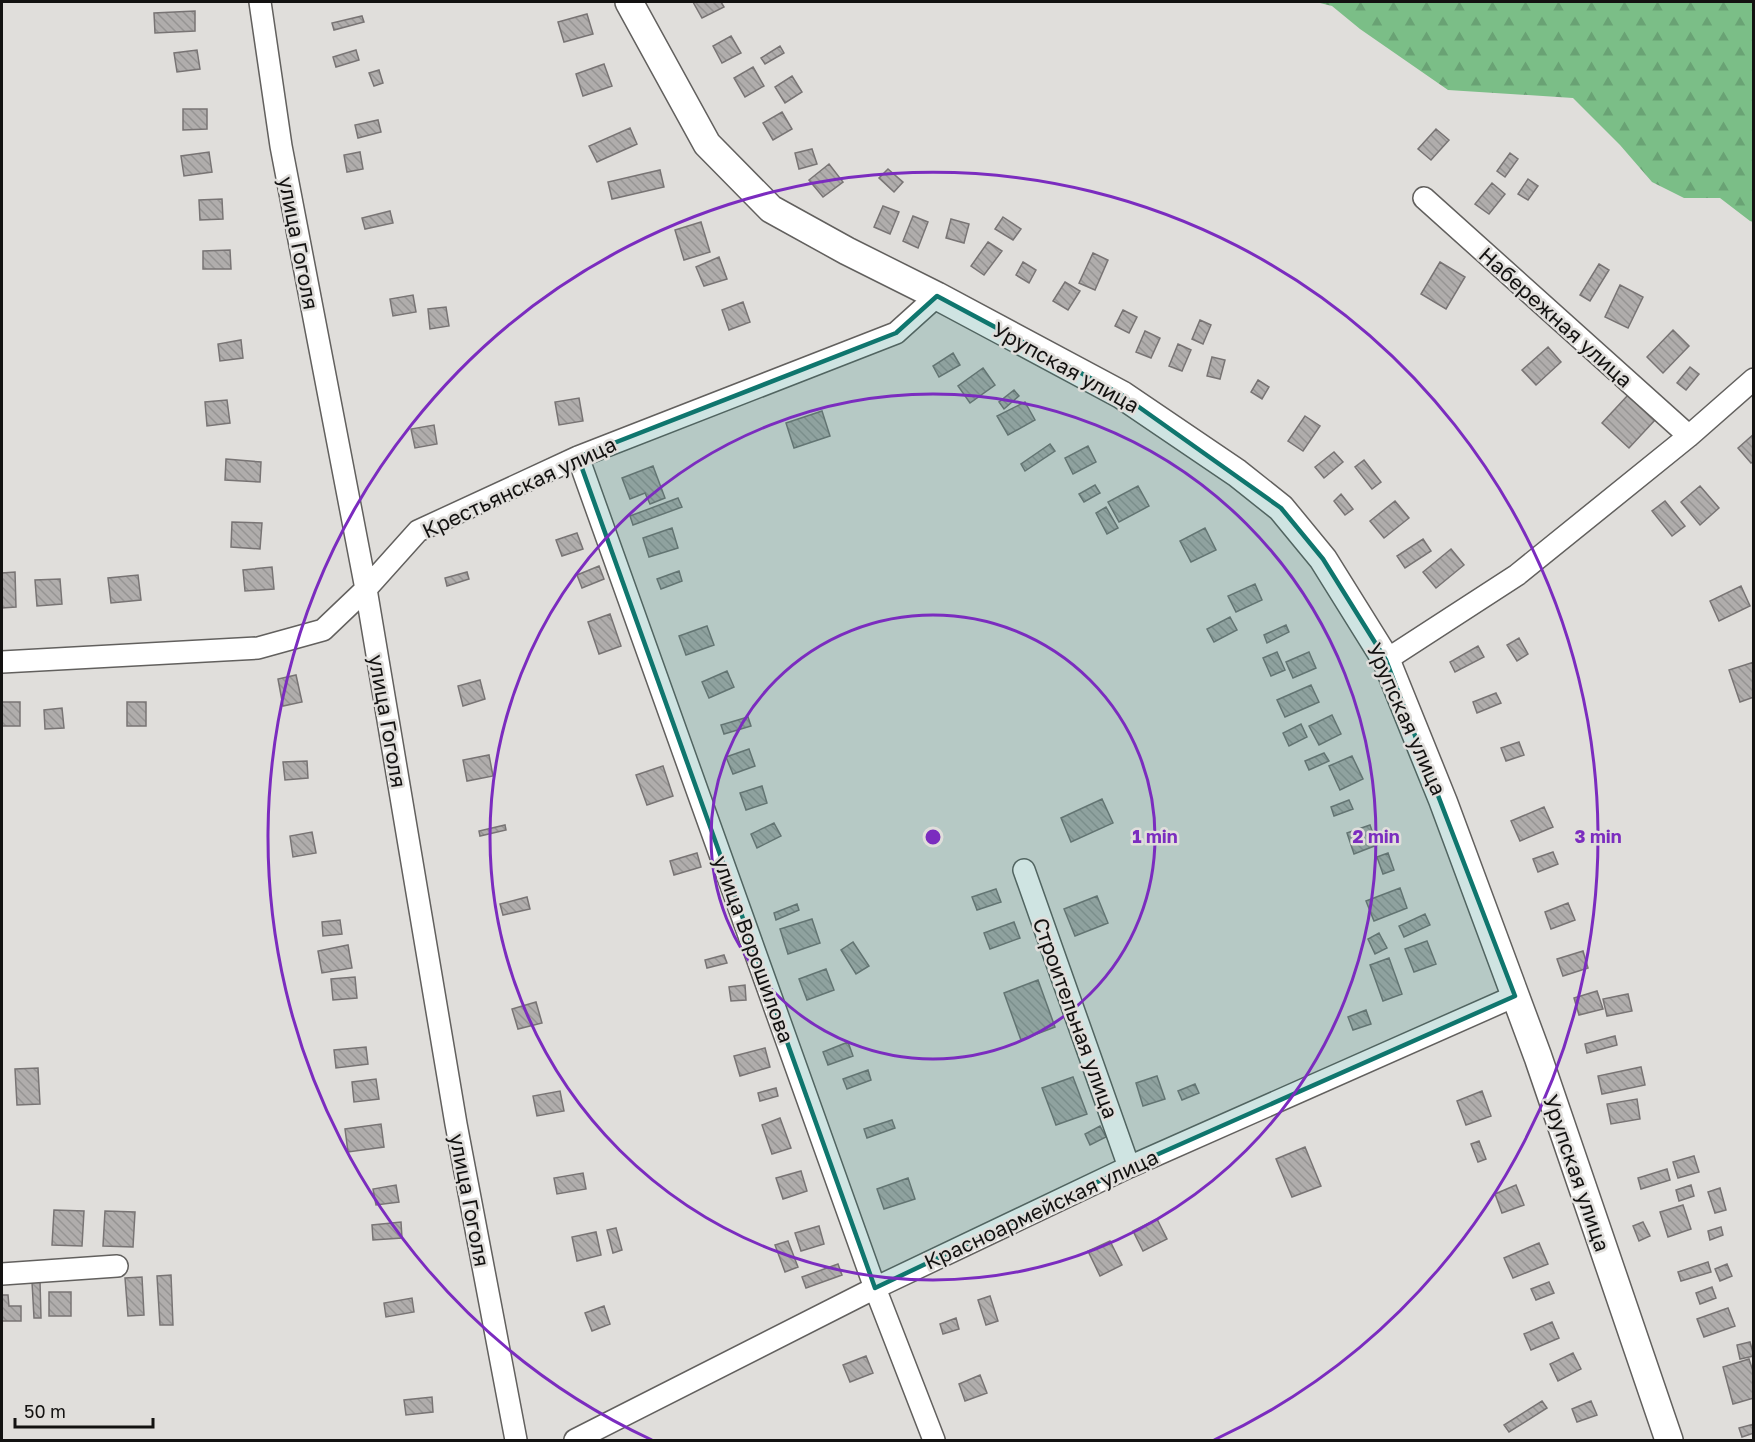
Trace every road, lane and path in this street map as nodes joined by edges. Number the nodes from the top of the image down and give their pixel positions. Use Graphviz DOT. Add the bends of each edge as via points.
graph roads {
  1 [pos="260,2"];
  2 [pos="629,2"];
  3 [pos="1424,198"];
  4 [pos="936,296"];
  5 [pos="1754,379"];
  6 [pos="1689,436"];
  7 [pos="578,457"];
  8 [pos="366,589"];
  9 [pos="1386,660"];
  10 [pos="2,662"];
  11 [pos="1024,870"];
  12 [pos="1515,996"];
  13 [pos="1129,1167"];
  14 [pos="117,1266"];
  15 [pos="2,1274"];
  16 [pos="875,1288"];
  17 [pos="516,1440"];
  18 [pos="575,1440"];
  19 [pos="934,1440"];
  20 [pos="1669,1440"];
  1 -- 8 [label="street, улица Гоголя" via="281,146"];
  2 -- 4 [label="street, Урупская улица" via="707,144 771,209"];
  3 -- 6 [label="street, Набережная улица"];
  4 -- 7 [label="street, Крестьянская улица" via="896,333"];
  4 -- 9 [label="street, Урупская улица" via="1122,395 1237,473 1281,508 1323,559"];
  5 -- 6 [label="street"];
  6 -- 9 [label="street" via="1517,575"];
  7 -- 8 [label="street, Крестьянская улица" via="418,531"];
  7 -- 16 [label="street, улица Ворошилова"];
  8 -- 10 [label="street, Крестьянская улица" via="323,630 258,648"];
  8 -- 17 [label="street, улица Гоголя" via="456,1124"];
  9 -- 12 [label="street, Урупская улица"];
  11 -- 13 [label="street, Строительная улица"];
  12 -- 13 [label="street, Красноармейская улица"];
  12 -- 20 [label="street, Урупская улица"];
  13 -- 16 [label="street, Красноармейская улица"];
  14 -- 15 [label="street"];
  16 -- 18 [label="street, Красноармейская улица"];
  16 -- 19 [label="street, улица Ворошилова"];
}
